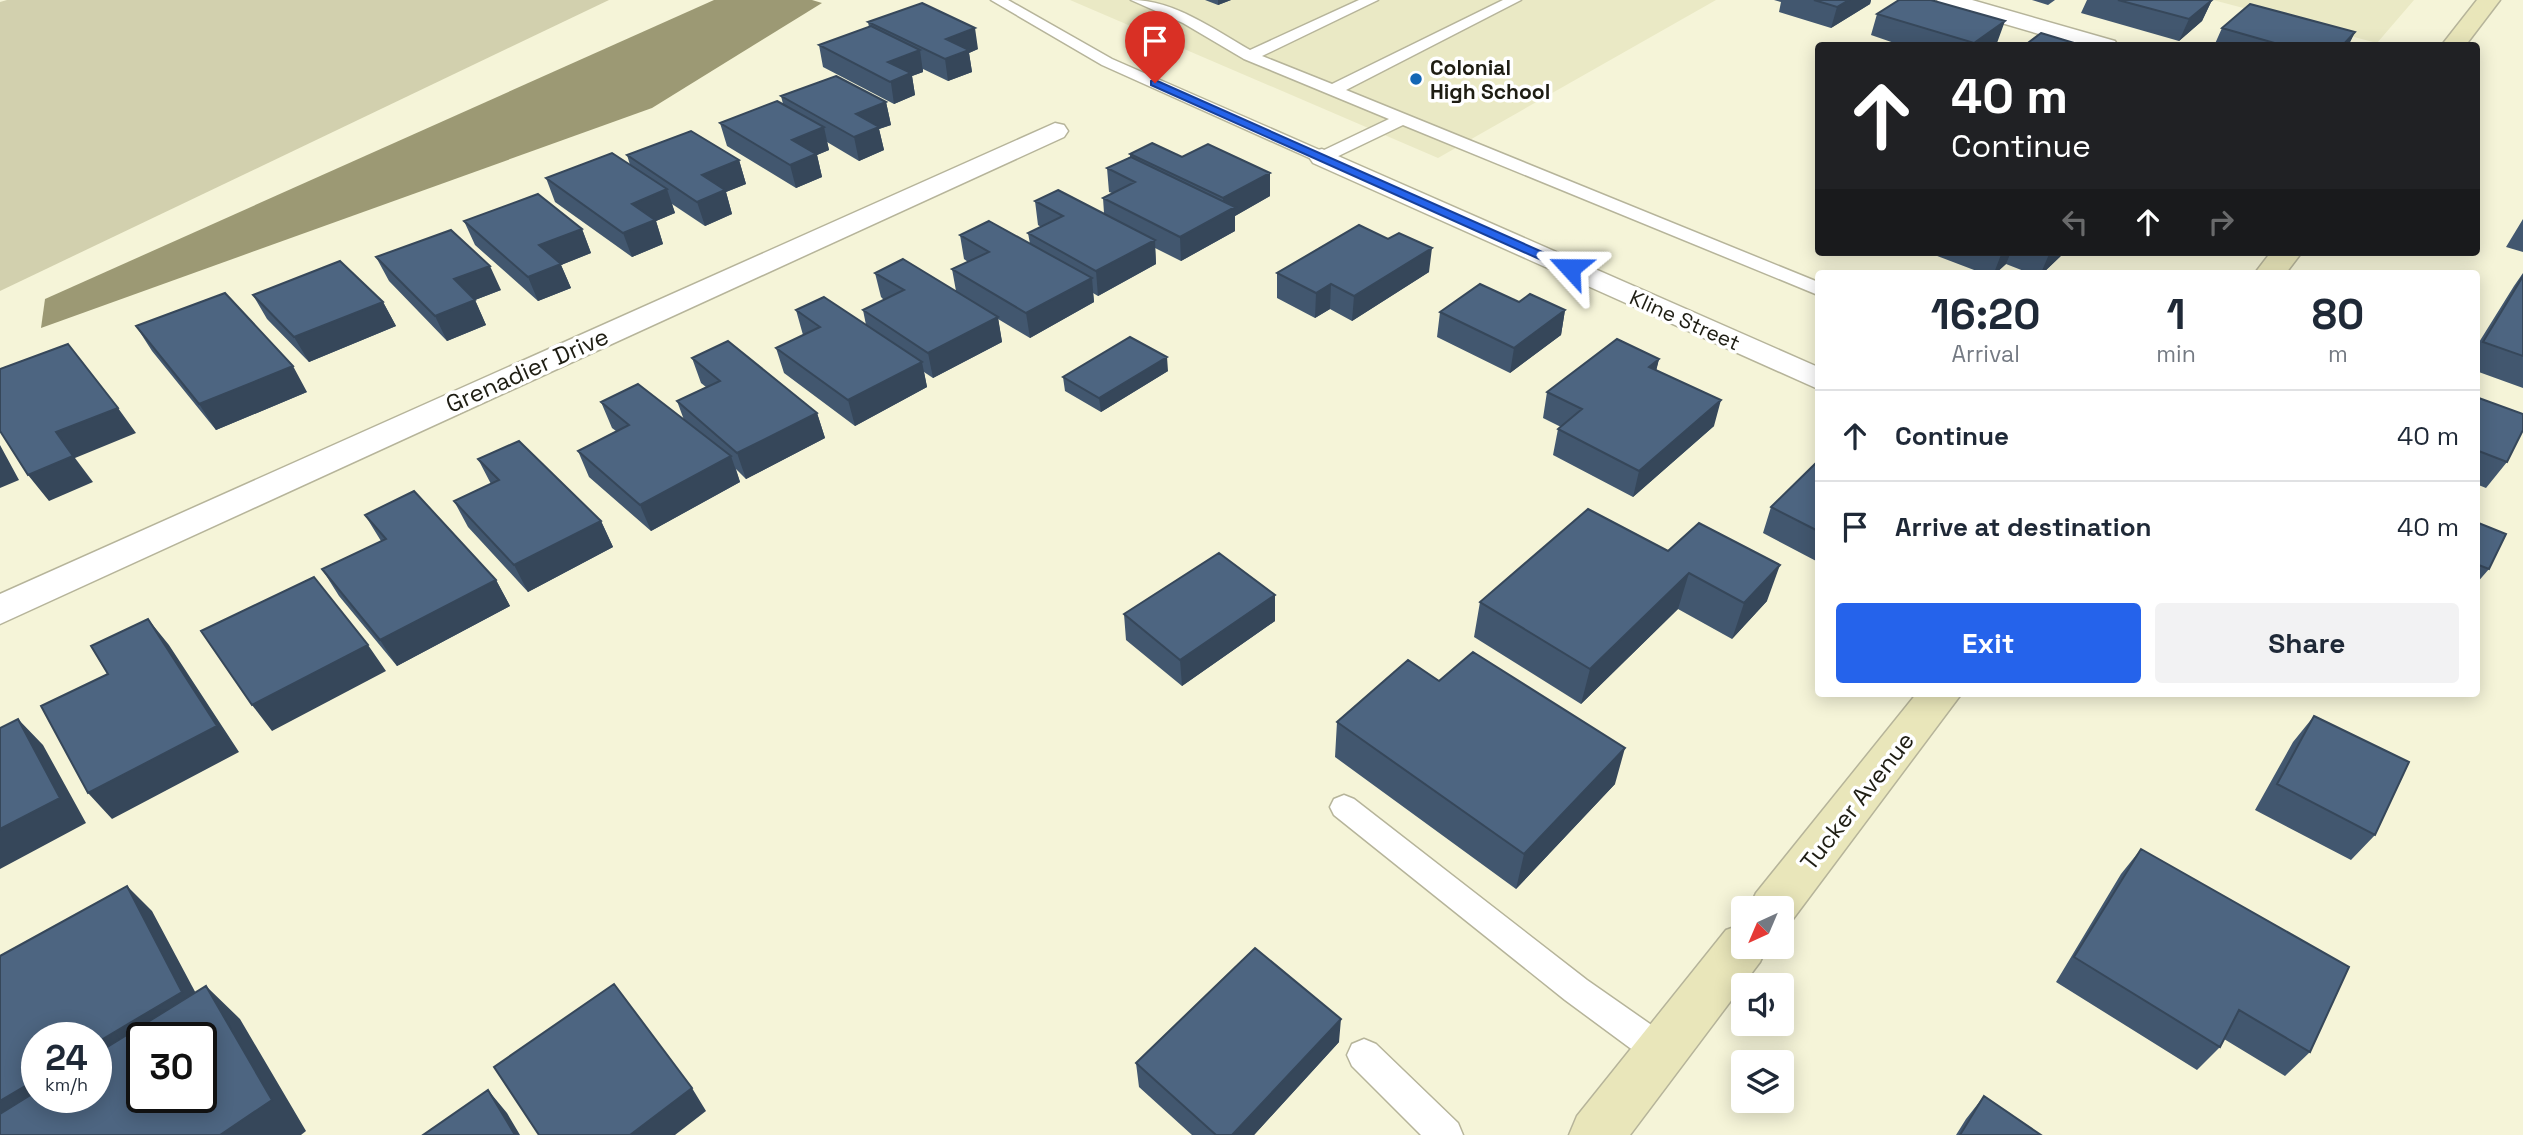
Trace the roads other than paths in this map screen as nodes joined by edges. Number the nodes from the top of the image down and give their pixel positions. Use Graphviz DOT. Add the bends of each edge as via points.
graph roads {
  1 [pos="998,0"];
  2 [pos="1138,0"];
  3 [pos="1371,0"];
  4 [pos="1514,0"];
  5 [pos="1948,0"];
  6 [pos="2489,0"];
  7 [pos="2092,42"];
  8 [pos="2455,42"];
  9 [pos="1250,56"];
  10 [pos="1333,90"];
  11 [pos="1402,119"];
  12 [pos="1055,131"];
  13 [pos="1322,157"];
  14 [pos="2284,256"];
  15 [pos="2272,270"];
  16 [pos="1815,288"];
  17 [pos="1815,378"];
  18 [pos="0,610"];
  19 [pos="1938,697"];
  20 [pos="1343,807"];
  21 [pos="1782,896"];
  22 [pos="1733,959"];
  23 [pos="1661,1051"];
  24 [pos="1364,1055"];
  25 [pos="1446,1135"];
  26 [pos="1596,1135"];
  1 -- 13 [label="lane" via="1107,62"];
  2 -- 9 [label="lane" via="1188,20"];
  3 -- 9 [label="lane"];
  4 -- 10 [label="lane"];
  5 -- 7 [label="street"];
  6 -- 8 [label="street"];
  9 -- 10 [label="lane"];
  10 -- 11 [label="lane"];
  11 -- 13 [label="lane"];
  11 -- 16 [label="lane"];
  12 -- 18 [label="street, Grenadier Drive"];
  13 -- 17 [label="street, Kline Street"];
  14 -- 15 [label="street"];
  19 -- 21 [label="street, Tucker Avenue"];
  20 -- 23 [label="lane"];
  22 -- 23 [label="street"];
  23 -- 26 [label="street"];
  24 -- 25 [label="lane"];
}
